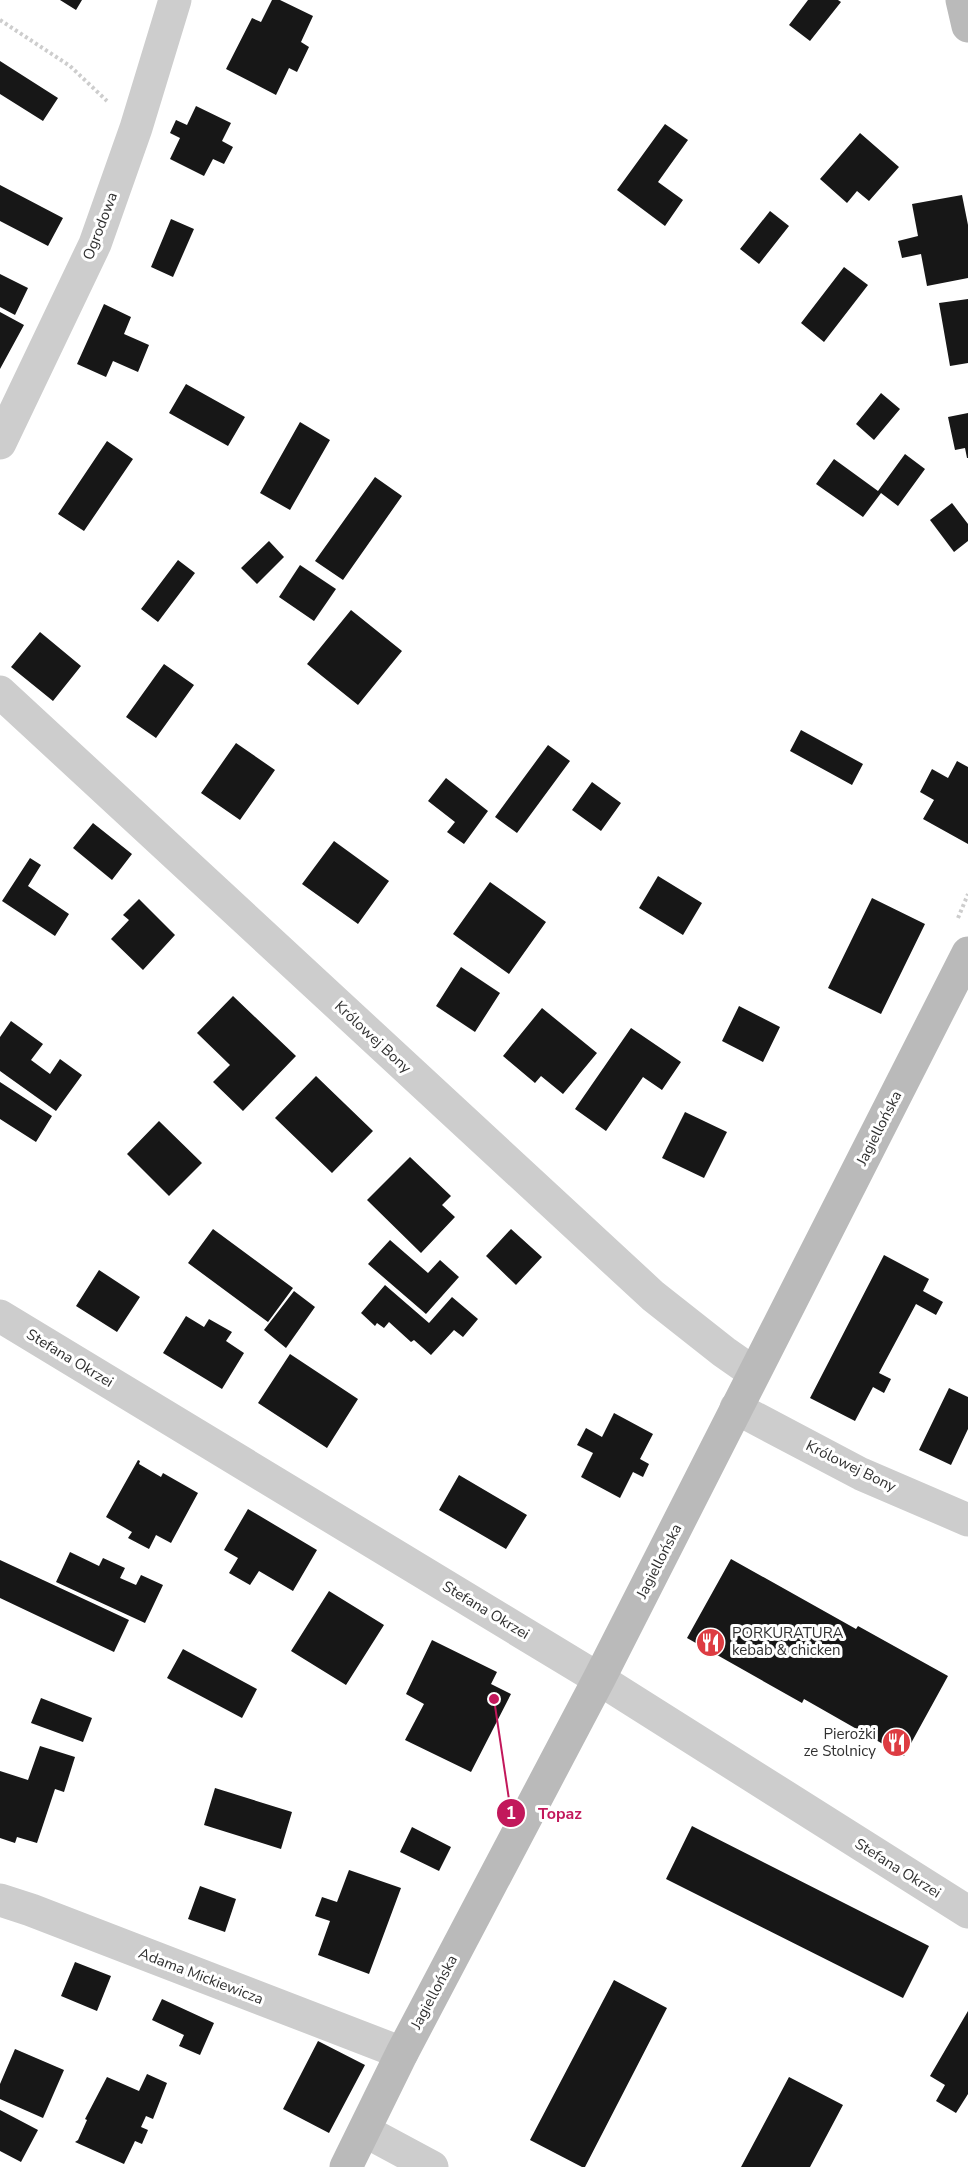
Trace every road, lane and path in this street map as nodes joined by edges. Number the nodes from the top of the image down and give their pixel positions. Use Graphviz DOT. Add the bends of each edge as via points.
graph roads {
  1 [pos="175,0"];
  2 [pos="963,0"];
  3 [pos="0,20"];
  4 [pos="968,26"];
  5 [pos="136,128"];
  6 [pos="0,442"];
  7 [pos="0,692"];
  8 [pos="968,953"];
  9 [pos="0,1316"];
  10 [pos="754,1373"];
  11 [pos="736,1408"];
  12 [pos="968,1520"];
  13 [pos="599,1679"];
  14 [pos="0,1900"];
  15 [pos="968,1912"];
  16 [pos="402,2053"];
  17 [pos="365,2131"];
  18 [pos="346,2167"];
  19 [pos="432,2167"];
  1 -- 5 [label="street, Ogrodowa"];
  2 -- 4 [label="street"];
  3 -- 5 [label="path" via="70,66"];
  5 -- 6 [label="street, Ogrodowa" via="95,244"];
  7 -- 10 [label="street, Królowej Bony" via="645,1288"];
  8 -- 10 [label="street, Jagiellońska"];
  9 -- 13 [label="street, Stefana Okrzei"];
  10 -- 11 [label="street, Jagiellońska"];
  11 -- 12 [label="street, Królowej Bony" via="861,1474"];
  11 -- 13 [label="street, Jagiellońska"];
  13 -- 15 [label="street, Stefana Okrzei"];
  13 -- 16 [label="street, Jagiellońska"];
  14 -- 16 [label="street, Adama Mickiewicza"];
  16 -- 17 [label="street, Jagiellońska"];
  17 -- 18 [label="street, Jagiellońska"];
  17 -- 19 [label="street"];
}
